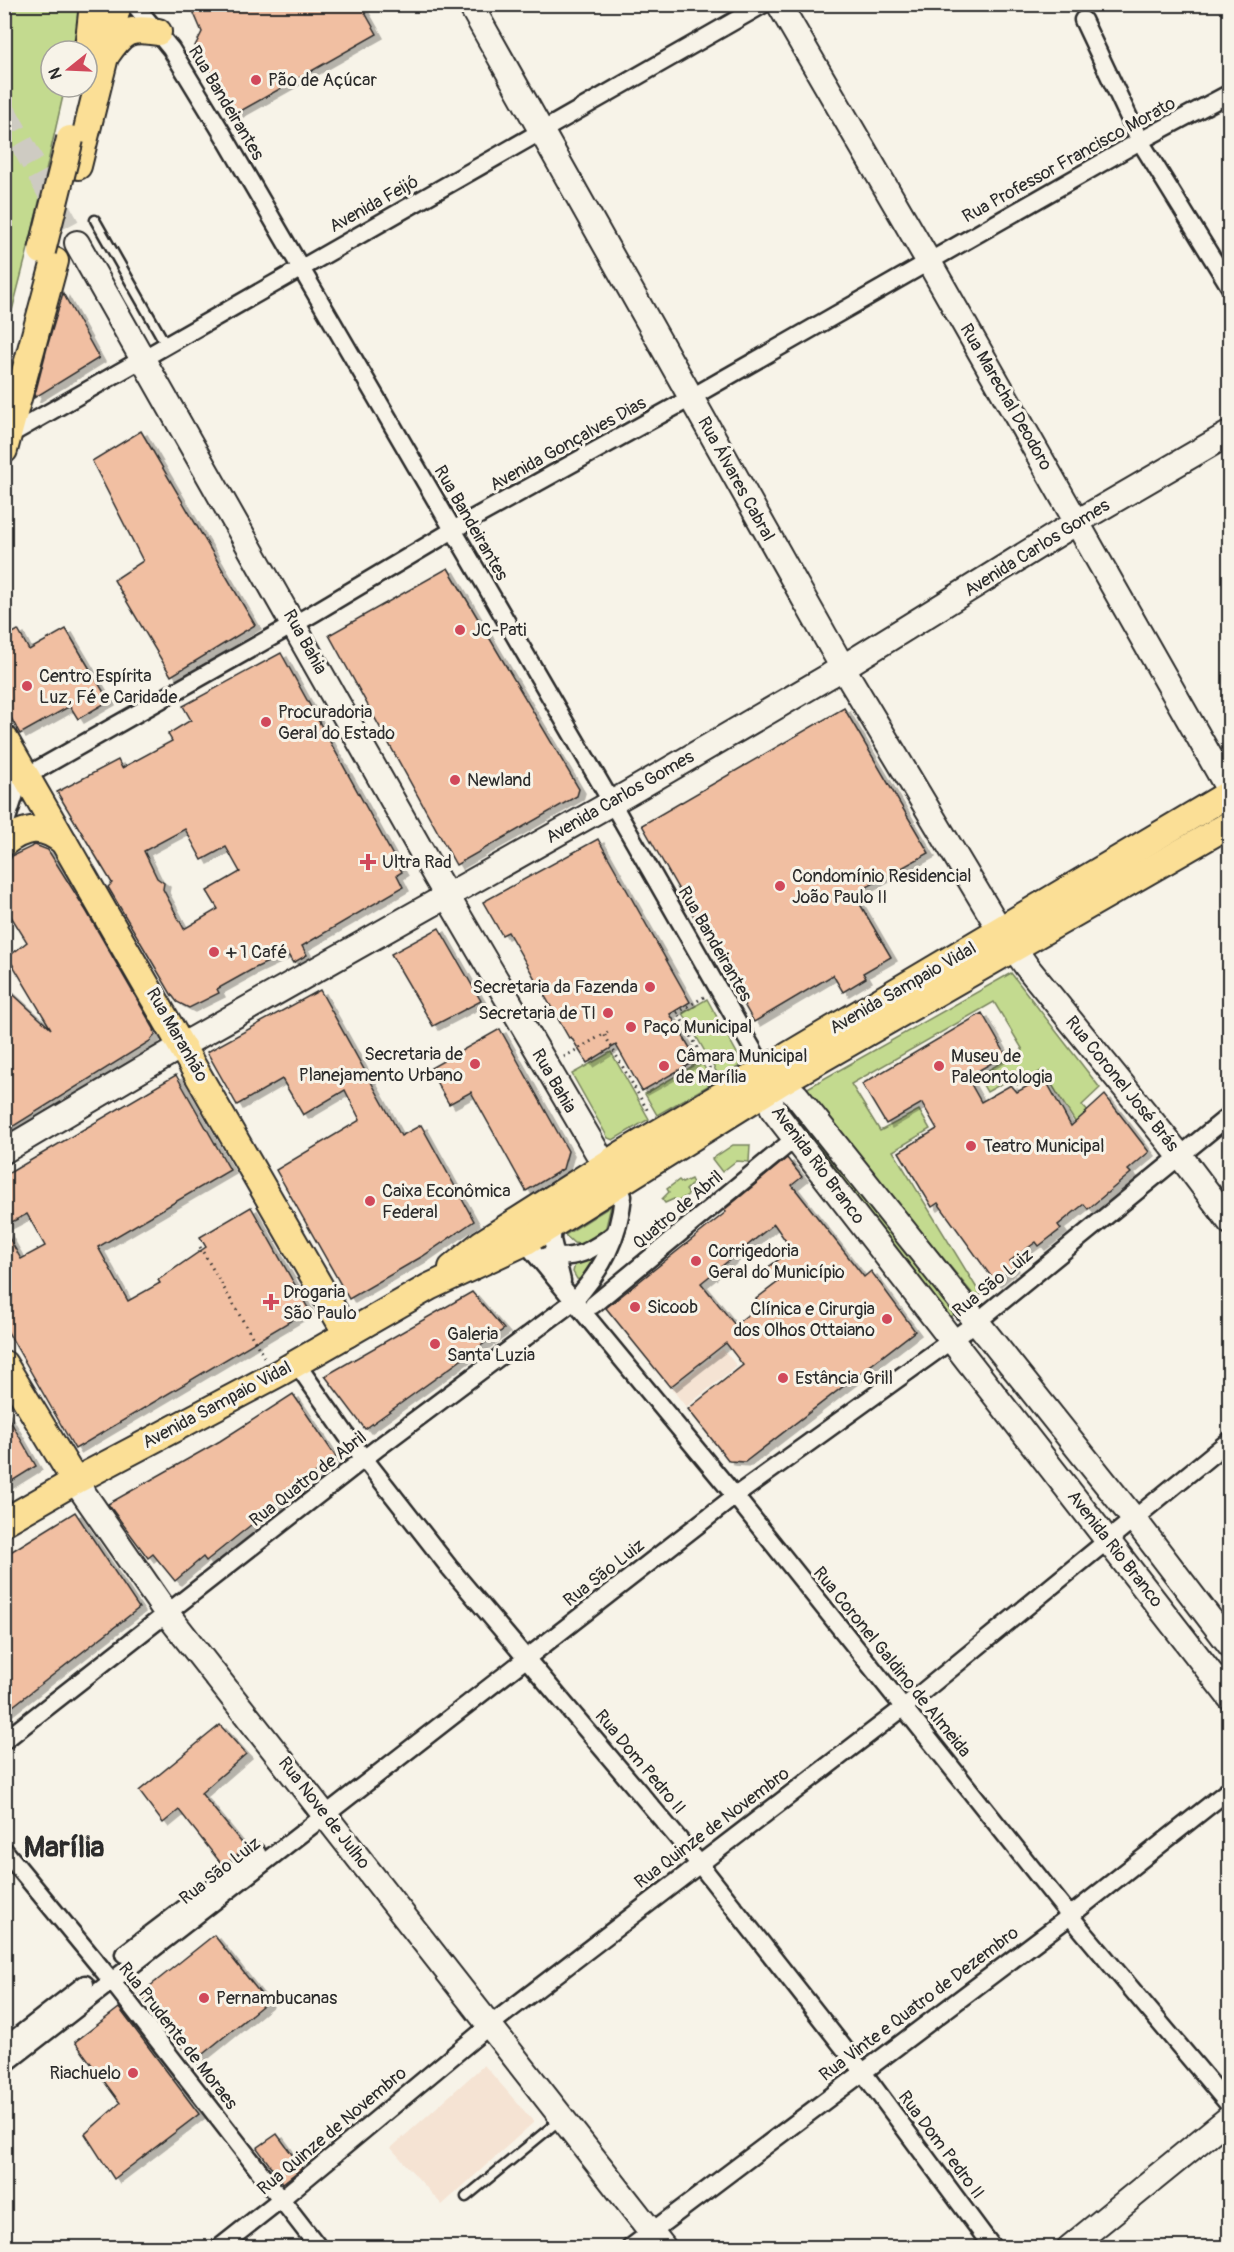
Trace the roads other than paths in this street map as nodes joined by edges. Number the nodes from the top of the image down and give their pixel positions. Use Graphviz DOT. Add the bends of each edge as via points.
graph roads {
  1 [pos="93,4"];
  2 [pos="118,4"];
  3 [pos="134,4"];
  4 [pos="470,4"];
  5 [pos="764,4"];
  6 [pos="779,4"];
  7 [pos="1083,20"];
  8 [pos="158,32"];
  9 [pos="95,39"];
  10 [pos="99,50"];
  11 [pos="99,54"];
  12 [pos="1230,93"];
  13 [pos="79,99"];
  14 [pos="89,99"];
  15 [pos="543,131"];
  16 [pos="1140,141"];
  17 [pos="95,220"];
  18 [pos="77,243"];
  19 [pos="49,256"];
  20 [pos="929,262"];
  21 [pos="300,269"];
  22 [pos="1230,287"];
  23 [pos="166,345"];
  24 [pos="144,359"];
  25 [pos="691,398"];
  26 [pos="12,399"];
  27 [pos="51,412"];
  28 [pos="1230,433"];
  29 [pos="6,441"];
  30 [pos="1077,522"];
  31 [pos="453,531"];
  32 [pos="295,624"];
  33 [pos="843,668"];
  34 [pos="4,738"];
  35 [pos="27,777"];
  36 [pos="1230,793"];
  37 [pos="612,803"];
  38 [pos="1230,824"];
  39 [pos="4,828"];
  40 [pos="64,842"];
  41 [pos="4,843"];
  42 [pos="447,895"];
  43 [pos="1007,938"];
  44 [pos="183,1045"];
  45 [pos="771,1081"];
  46 [pos="1230,1116"];
  47 [pos="787,1145"];
  48 [pos="4,1150"];
  49 [pos="1181,1157"];
  50 [pos="610,1175"];
  51 [pos="566,1190"];
  52 [pos="1230,1222"];
  53 [pos="551,1226"];
  54 [pos="616,1233"];
  55 [pos="529,1247"];
  56 [pos="555,1257"];
  57 [pos="429,1287"];
  58 [pos="570,1296"];
  59 [pos="593,1305"];
  60 [pos="978,1321"];
  61 [pos="347,1334"];
  62 [pos="952,1340"];
  63 [pos="296,1363"];
  64 [pos="4,1364"];
  65 [pos="1230,1440"];
  66 [pos="364,1459"];
  67 [pos="75,1481"];
  68 [pos="735,1496"];
  69 [pos="1134,1519"];
  70 [pos="4,1522"];
  71 [pos="1108,1540"];
  72 [pos="168,1615"];
  73 [pos="1230,1645"];
  74 [pos="528,1658"];
  75 [pos="1230,1698"];
  76 [pos="903,1708"];
  77 [pos="4,1741"];
  78 [pos="1230,1789"];
  79 [pos="325,1815"];
  80 [pos="298,1822"];
  81 [pos="4,1850"];
  82 [pos="698,1863"];
  83 [pos="1070,1916"];
  84 [pos="124,1954"];
  85 [pos="111,1980"];
  86 [pos="85,1984"];
  87 [pos="490,2025"];
  88 [pos="4,2047"];
  89 [pos="4,2065"];
  90 [pos="862,2071"];
  91 [pos="1230,2106"];
  92 [pos="1230,2117"];
  93 [pos="562,2118"];
  94 [pos="466,2197"];
  95 [pos="281,2199"];
  96 [pos="658,2239"];
  97 [pos="219,2247"];
  98 [pos="319,2247"];
  99 [pos="630,2247"];
  100 [pos="993,2247"];
  101 [pos="1069,2247"];
  1 -- 9 [label="main road"];
  2 -- 10 [label="main road"];
  3 -- 8 [label="street, Rua Bandeirantes"];
  4 -- 15 [label="main road, Rua Álvares Cabral"];
  5 -- 15 [label="street, Avenida Feijó"];
  6 -- 20 [label="main road, Rua Marechal Deodoro"];
  7 -- 16 [label="street"];
  8 -- 11 [label="main road" via="139,29 123,34"];
  8 -- 21 [label="street, Rua Bandeirantes" via="218,126"];
  12 -- 16 [label="street, Rua Professor Francisco Morato"];
  13 -- 19 [label="main road, bridge"];
  14 -- 19 [label="main road" via="78,166"];
  15 -- 21 [label="street, Avenida Feijó"];
  15 -- 25 [label="main road, Rua Álvares Cabral"];
  16 -- 20 [label="street, Rua Professor Francisco Morato"];
  16 -- 22 [label="street"];
  17 -- 23 [label="lane"];
  18 -- 24 [label="main road, Rua Bahia"];
  19 -- 26 [label="main road"];
  20 -- 25 [label="street, Avenida Gonçalves Dias"];
  20 -- 30 [label="main road, Rua Marechal Deodoro"];
  21 -- 23 [label="street, Avenida Feijó"];
  21 -- 31 [label="street, Rua Bandeirantes"];
  23 -- 24 [label="street, Avenida Feijó"];
  24 -- 27 [label="street, Avenida Feijó"];
  24 -- 32 [label="main road, Rua Bahia"];
  25 -- 31 [label="street, Avenida Gonçalves Dias"];
  25 -- 33 [label="main road, Rua Álvares Cabral"];
  26 -- 27 [label="street" via="30,415"];
  26 -- 29 [label="main road"];
  27 -- 29 [label="street, Avenida Feijó"];
  28 -- 30 [label="main road, Avenida Carlos Gomes"];
  30 -- 33 [label="main road, Avenida Carlos Gomes"];
  30 -- 36 [label="main road, Rua Marechal Deodoro"];
  31 -- 32 [label="street, Avenida Gonçalves Dias"];
  31 -- 37 [label="street, Rua Bandeirantes"];
  32 -- 35 [label="street, Avenida Gonçalves Dias"];
  32 -- 42 [label="main road, Rua Bahia"];
  33 -- 37 [label="main road, Avenida Carlos Gomes"];
  33 -- 43 [label="main road, Rua Álvares Cabral"];
  34 -- 35 [label="main road, Rua Maranhão"];
  35 -- 39 [label="street, Avenida Gonçalves Dias" via="19,782"];
  35 -- 40 [label="main road, Rua Maranhão"];
  36 -- 43 [label="main road, Avenida Sampaio Vidal"];
  37 -- 42 [label="main road, Avenida Carlos Gomes"];
  37 -- 45 [label="street, Rua Bandeirantes"];
  38 -- 43 [label="main road, Avenida Sampaio Vidal"];
  40 -- 41 [label="main road" via="37,829 16,834"];
  40 -- 44 [label="main road, Rua Maranhão"];
  42 -- 44 [label="main road, Avenida Carlos Gomes"];
  42 -- 50 [label="main road, Rua Bahia"];
  43 -- 45 [label="main road, Avenida Sampaio Vidal"];
  43 -- 49 [label="main road, Rua Coronel José Brás"];
  44 -- 48 [label="main road, Avenida Carlos Gomes"];
  44 -- 61 [label="main road, Rua Maranhão"];
  45 -- 50 [label="main road, Avenida Sampaio Vidal"];
  45 -- 60 [label="main road, Avenida Rio Branco" via="795,1095"];
  45 -- 62 [label="main road, Avenida Rio Branco" via="773,1110"];
  46 -- 49 [label="street, Rua São Luiz"];
  47 -- 59 [label="street, Quatro de Abril"];
  49 -- 52 [label="main road, Rua Coronel José Brás"];
  49 -- 60 [label="street, Rua São Luiz"];
  50 -- 51 [label="main road, Avenida Sampaio Vidal"];
  50 -- 53 [label="main road, Avenida Sampaio Vidal"];
  50 -- 54 [label="street, Rua Quatro de Abril" via="623,1196"];
  51 -- 53 [label="street"];
  51 -- 57 [label="main road, Avenida Sampaio Vidal" via="481,1244"];
  53 -- 55 [label="main road, Avenida Sampaio Vidal"];
  53 -- 56 [label="street"];
  54 -- 56 [label="street" via="587,1253"];
  54 -- 58 [label="street, Rua Quatro de Abril" via="605,1262"];
  55 -- 56 [label="street"];
  55 -- 57 [label="main road, Avenida Sampaio Vidal"];
  55 -- 58 [label="street, Rua Coronel Galdino de Almeida"];
  56 -- 58 [label="street"];
  57 -- 61 [label="main road, Avenida Sampaio Vidal"];
  58 -- 66 [label="street, Rua Quatro de Abril"];
  58 -- 68 [label="street, Rua Coronel Galdino de Almeida"];
  60 -- 62 [label="street, Rua São Luiz"];
  60 -- 69 [label="main road, Avenida Rio Branco"];
  61 -- 63 [label="main road, Avenida Sampaio Vidal"];
  62 -- 68 [label="street, Rua São Luiz"];
  62 -- 71 [label="main road, Avenida Rio Branco"];
  63 -- 66 [label="street, Rua Dom Pedro II"];
  63 -- 67 [label="main road, Avenida Sampaio Vidal"];
  64 -- 67 [label="main road, Rua Nove de Julho"];
  65 -- 69 [label="street, Rua Quinze de Novembro"];
  66 -- 72 [label="street, Rua Quatro de Abril"];
  66 -- 74 [label="street, Rua Dom Pedro II" via="449,1567"];
  67 -- 70 [label="main road, Avenida Sampaio Vidal"];
  67 -- 72 [label="main road, Rua Nove de Julho"];
  68 -- 74 [label="street, Rua São Luiz"];
  68 -- 76 [label="street, Rua Coronel Galdino de Almeida"];
  69 -- 71 [label="street, Rua Quinze de Novembro"];
  69 -- 73 [label="main road, Avenida Rio Branco"];
  71 -- 75 [label="main road, Avenida Rio Branco"];
  71 -- 76 [label="street, Rua Quinze de Novembro"];
  72 -- 77 [label="street, Rua Quatro de Abril"];
  72 -- 79 [label="main road, Rua Nove de Julho"];
  74 -- 79 [label="street, Rua São Luiz"];
  74 -- 82 [label="street, Rua Dom Pedro II"];
  76 -- 82 [label="street, Rua Quinze de Novembro"];
  76 -- 83 [label="street, Rua Coronel Galdino de Almeida"];
  78 -- 83 [label="street, Rua Vinte e Quatro de Dezembro"];
  79 -- 85 [label="street, Rua São Luiz"];
  79 -- 87 [label="main road, Rua Nove de Julho"];
  80 -- 84 [label="street"];
  81 -- 85 [label="street, Rua Prudente de Moraes"];
  82 -- 87 [label="street, Rua Quinze de Novembro"];
  82 -- 90 [label="street, Rua Dom Pedro II"];
  83 -- 90 [label="street, Rua Vinte e Quatro de Dezembro"];
  83 -- 91 [label="street, Rua Coronel Galdino de Almeida"];
  85 -- 89 [label="street, Rua São Luiz"];
  85 -- 95 [label="street, Rua Prudente de Moraes"];
  86 -- 88 [label="street"];
  87 -- 93 [label="main road, Rua Nove de Julho"];
  87 -- 95 [label="street, Rua Quinze de Novembro"];
  90 -- 96 [label="street, Rua Vinte e Quatro de Dezembro"];
  90 -- 100 [label="street, Rua Dom Pedro II"];
  92 -- 101 [label="main road"];
  93 -- 94 [label="lane"];
  93 -- 96 [label="main road, Rua Nove de Julho"];
  95 -- 97 [label="street, Rua Quinze de Novembro"];
  95 -- 98 [label="street, Rua Prudente de Moraes"];
  96 -- 99 [label="street, Rua Vinte e Quatro de Dezembro"];
}
